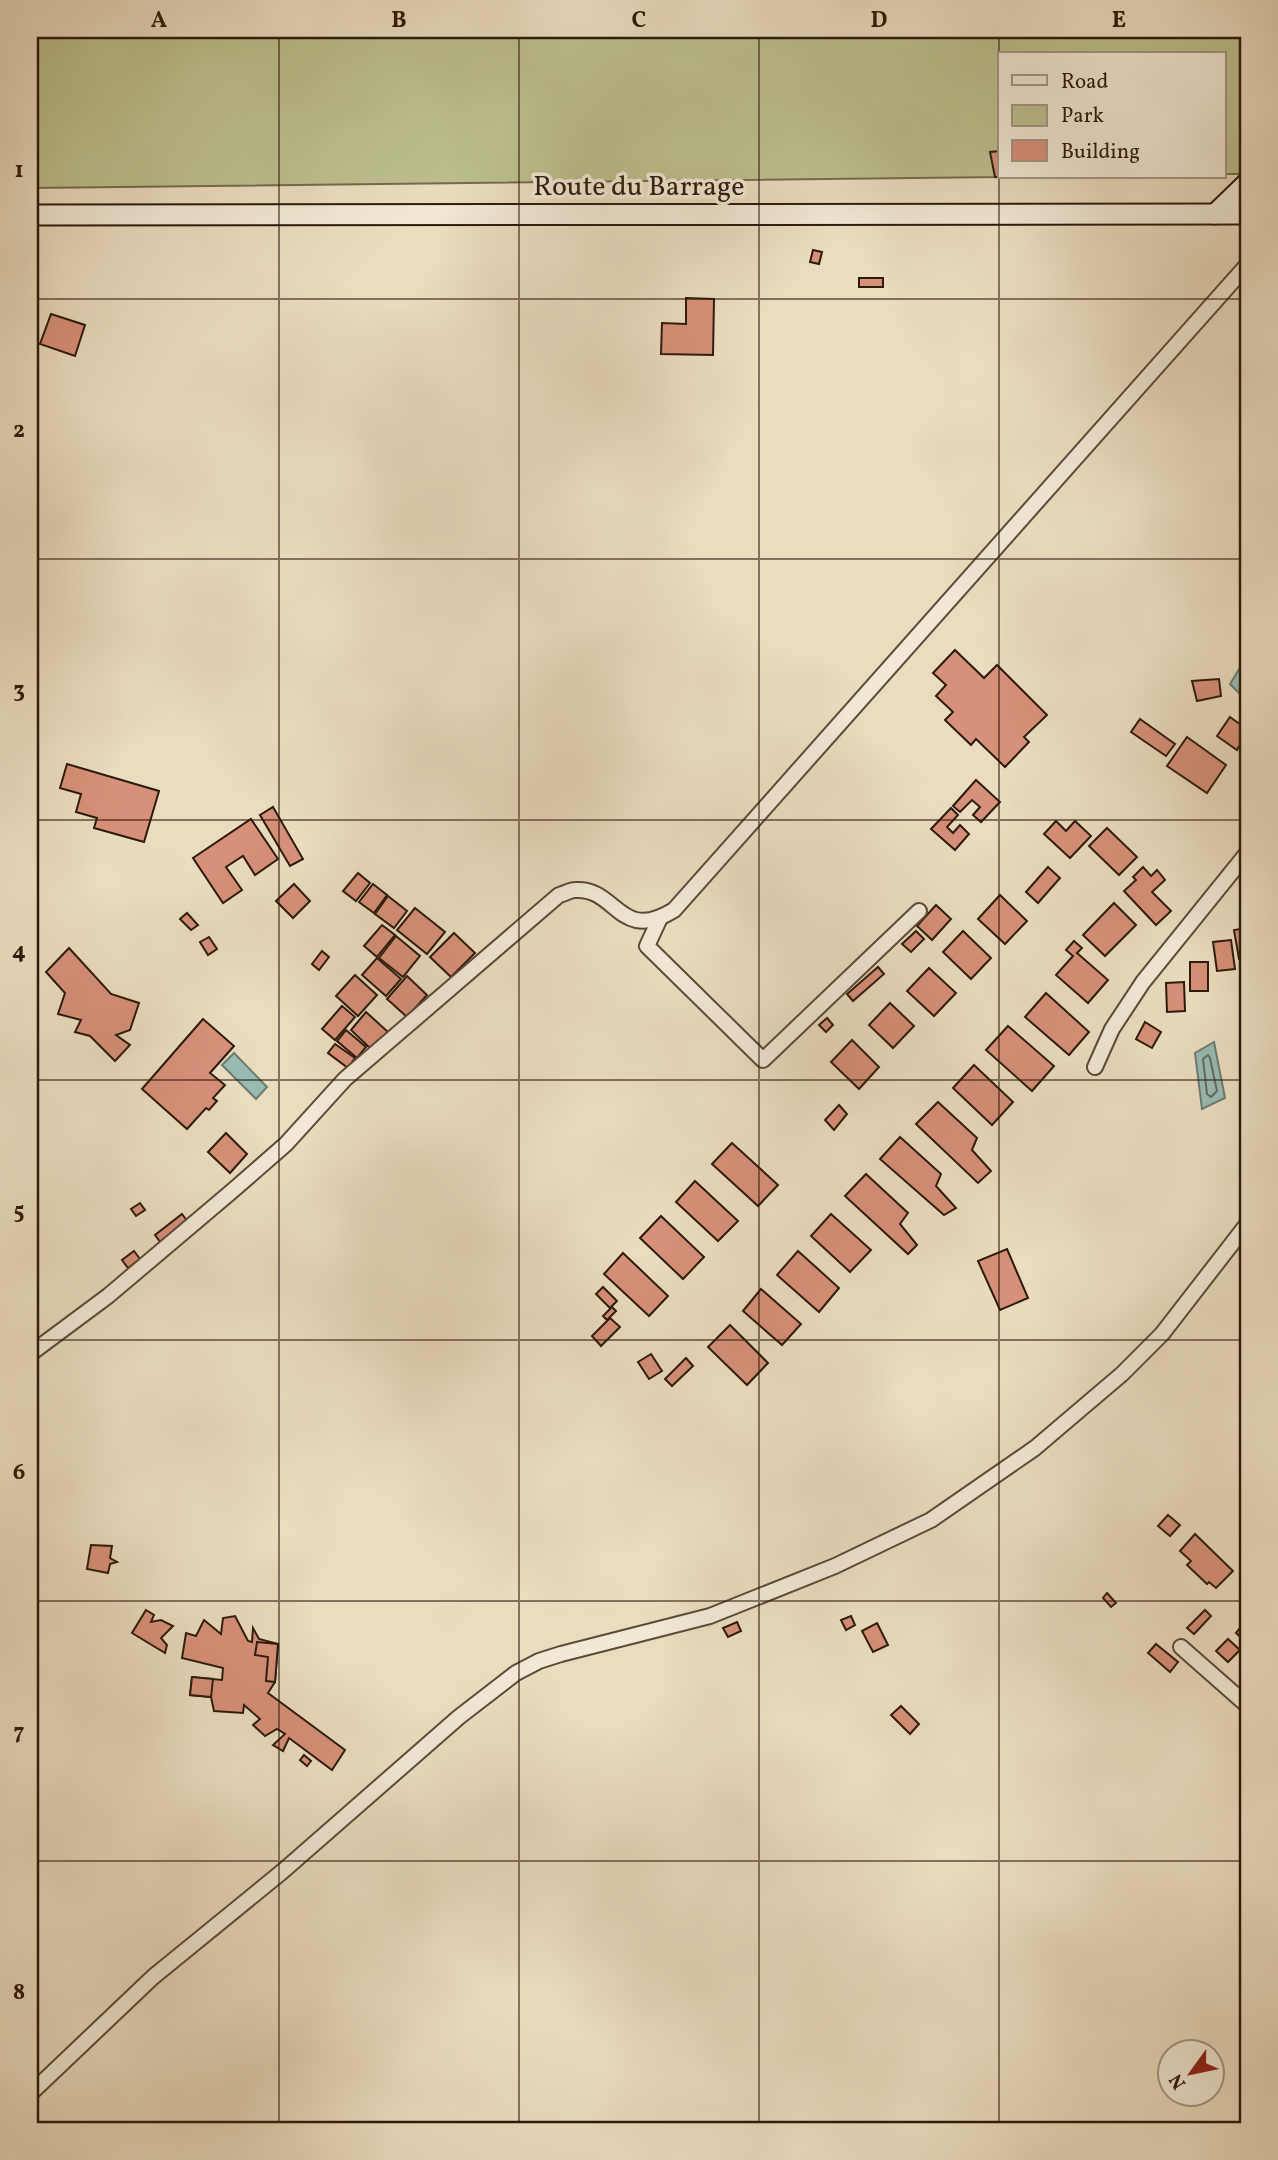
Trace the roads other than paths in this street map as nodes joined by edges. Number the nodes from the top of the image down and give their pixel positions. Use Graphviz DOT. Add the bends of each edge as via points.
graph roads {
  1 [pos="1248,182"];
  2 [pos="1215,214"];
  3 [pos="1248,214"];
  4 [pos="30,215"];
  5 [pos="1248,264"];
  6 [pos="1248,852"];
  7 [pos="919,912"];
  8 [pos="660,918"];
  9 [pos="1095,1067"];
  10 [pos="1248,1223"];
  11 [pos="30,1354"];
  12 [pos="1181,1647"];
  13 [pos="1248,1706"];
  14 [pos="30,2094"];
  1 -- 2 [label="main road"];
  2 -- 3 [label="main road, Route du Barrage"];
  2 -- 4 [label="main road, Route du Barrage"];
  5 -- 8 [label="street" via="695,887"];
  6 -- 9 [label="street" via="1143,982 1112,1029"];
  7 -- 8 [label="street" via="763,1060 647,946"];
  8 -- 11 [label="street" via="642,922 587,892 559,895 345,1079 286,1144 231,1192 108,1296"];
  10 -- 14 [label="street" via="1162,1334 1122,1374 1035,1448 931,1520 835,1566 710,1616 561,1654 516,1673 153,1978"];
  12 -- 13 [label="street"];
}
